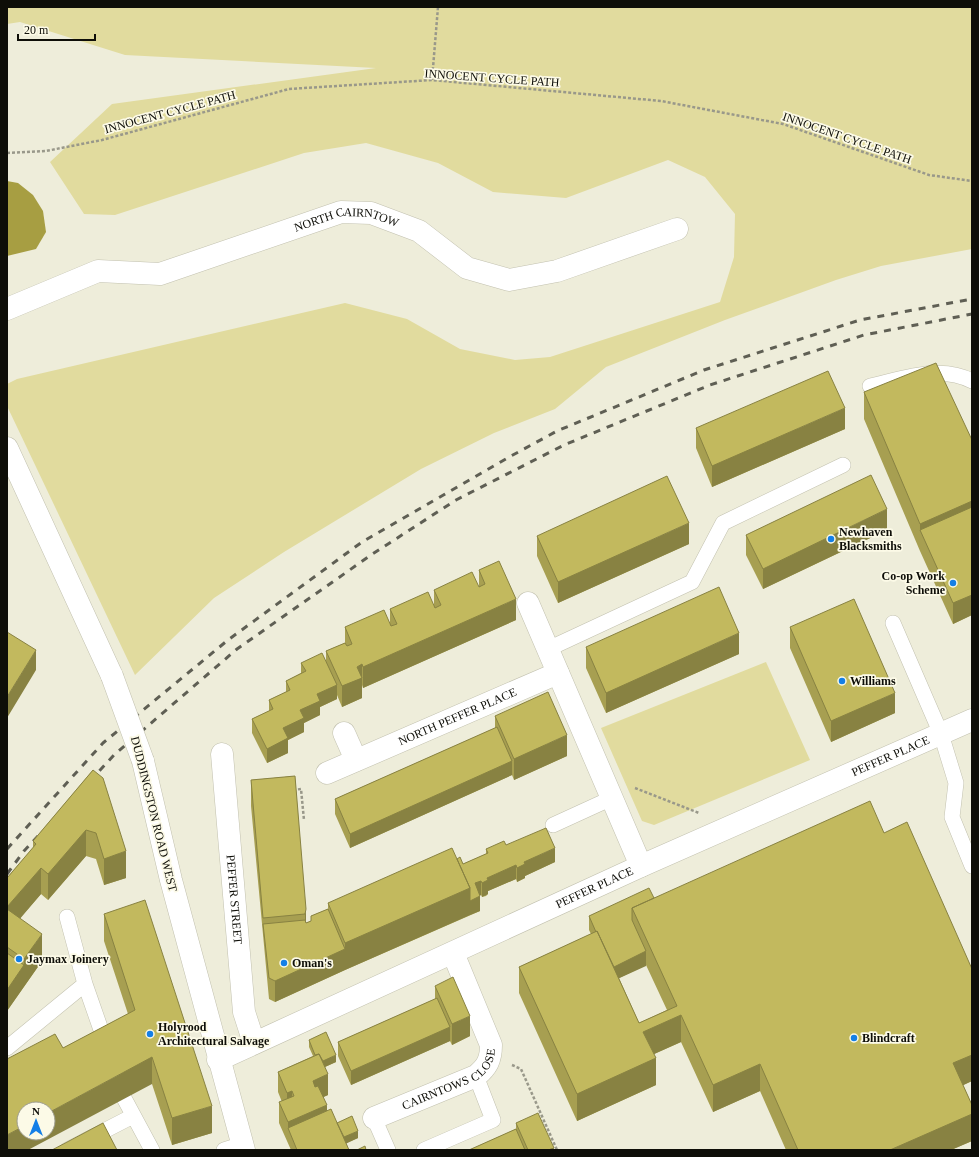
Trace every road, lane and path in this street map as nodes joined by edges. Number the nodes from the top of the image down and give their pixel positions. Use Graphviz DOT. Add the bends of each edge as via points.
graph roads {
  1 [pos="438,7"];
  2 [pos="432,80"];
  3 [pos="7,154"];
  4 [pos="972,181"];
  5 [pos="677,229"];
  6 [pos="7,309"];
  7 [pos="972,381"];
  8 [pos="870,386"];
  9 [pos="7,448"];
  10 [pos="843,465"];
  11 [pos="528,603"];
  12 [pos="894,623"];
  13 [pos="548,649"];
  14 [pos="558,673"];
  15 [pos="972,720"];
  16 [pos="344,733"];
  17 [pos="941,734"];
  18 [pos="222,754"];
  19 [pos="356,760"];
  20 [pos="327,773"];
  21 [pos="602,776"];
  22 [pos="286,790"];
  23 [pos="612,798"];
  24 [pos="304,820"];
  25 [pos="553,825"];
  26 [pos="734,826"];
  27 [pos="641,866"];
  28 [pos="972,866"];
  29 [pos="67,917"];
  30 [pos="453,953"];
  31 [pos="85,984"];
  32 [pos="254,1043"];
  33 [pos="7,1048"];
  34 [pos="108,1052"];
  35 [pos="491,1057"];
  36 [pos="218,1060"];
  37 [pos="476,1076"];
  38 [pos="124,1098"];
  39 [pos="133,1116"];
  40 [pos="374,1118"];
  41 [pos="237,1148"];
  42 [pos="67,1150"];
  43 [pos="152,1150"];
  44 [pos="388,1150"];
  45 [pos="424,1150"];
  46 [pos="557,1150"];
  1 -- 2 [label="path"];
  2 -- 3 [label="path, INNOCENT CYCLE PATH" via="289,89 102,140 46,151"];
  2 -- 4 [label="path, INNOCENT CYCLE PATH" via="661,101 783,124 929,175"];
  5 -- 6 [label="street, NORTH CAIRNTOW" via="557,271 509,280 467,268 418,231 371,213 341,212 160,274 98,271"];
  7 -- 8 [label="lane" via="961,375 932,372"];
  9 -- 36 [label="street, DUDDINGSTON ROAD WEST, bridge" via="112,676 143,761"];
  10 -- 13 [label="lane" via="723,523 692,582"];
  11 -- 13 [label="street"];
  12 -- 17 [label="lane"];
  13 -- 14 [label="street"];
  14 -- 19 [label="street, NORTH PEFFER PLACE"];
  14 -- 21 [label="street"];
  15 -- 17 [label="street, PEFFER PLACE"];
  16 -- 19 [label="street"];
  17 -- 26 [label="street, PEFFER PLACE"];
  17 -- 28 [label="lane" via="956,783 952,817"];
  18 -- 32 [label="street, PEFFER STREET" via="244,1012"];
  19 -- 20 [label="street, NORTH PEFFER PLACE"];
  21 -- 23 [label="street"];
  21 -- 26 [label="path"];
  22 -- 24 [label="path" via="301,790"];
  23 -- 25 [label="lane"];
  23 -- 27 [label="street"];
  26 -- 27 [label="street, PEFFER PLACE"];
  27 -- 30 [label="street, PEFFER PLACE"];
  29 -- 31 [label="lane"];
  30 -- 32 [label="street, PEFFER PLACE"];
  30 -- 35 [label="street, CAIRNTOWS CLOSE" via="491,1045"];
  31 -- 33 [label="lane"];
  31 -- 34 [label="lane"];
  32 -- 36 [label="street, PEFFER PLACE"];
  35 -- 37 [label="street, CAIRNTOWS CLOSE" via="485,1069"];
  35 -- 46 [label="path" via="521,1069"];
  36 -- 41 [label="street, DUDDINGSTON ROAD WEST"];
  37 -- 40 [label="street, CAIRNTOWS CLOSE"];
  37 -- 45 [label="lane" via="494,1120"];
  38 -- 39 [label="lane"];
  39 -- 42 [label="lane"];
  39 -- 43 [label="lane"];
  40 -- 44 [label="lane"];
}
